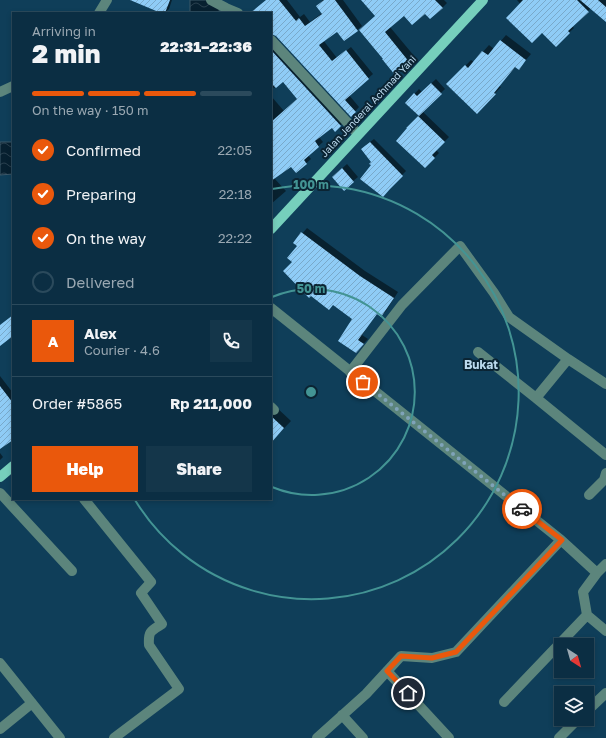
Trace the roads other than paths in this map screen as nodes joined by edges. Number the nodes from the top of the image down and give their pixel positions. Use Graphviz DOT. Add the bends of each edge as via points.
graph roads {
  1 [pos="107,0"];
  2 [pos="211,0"];
  3 [pos="483,0"];
  4 [pos="100,12"];
  5 [pos="236,12"];
  6 [pos="272,41"];
  7 [pos="12,86"];
  8 [pos="0,92"];
  9 [pos="358,134"];
  10 [pos="272,228"];
  11 [pos="272,309"];
  12 [pos="478,352"];
  13 [pos="568,359"];
  14 [pos="350,372"];
  15 [pos="606,384"];
  16 [pos="536,398"];
  17 [pos="606,455"];
  18 [pos="12,467"];
  19 [pos="606,473"];
  20 [pos="0,477"];
  21 [pos="0,493"];
  22 [pos="589,495"];
  23 [pos="85,500"];
  24 [pos="562,540"];
  25 [pos="606,564"];
  26 [pos="72,571"];
  27 [pos="597,573"];
  28 [pos="587,615"];
  29 [pos="606,631"];
  30 [pos="0,663"];
  31 [pos="387,671"];
  32 [pos="606,693"];
  33 [pos="504,702"];
  34 [pos="32,703"];
  35 [pos="594,704"];
  36 [pos="342,715"];
  37 [pos="571,726"];
  38 [pos="0,729"];
  39 [pos="60,738"];
  40 [pos="114,738"];
  41 [pos="317,738"];
  42 [pos="364,738"];
  43 [pos="449,738"];
  44 [pos="559,738"];
  1 -- 4 [label="street"];
  2 -- 5 [label="street"];
  3 -- 9 [label="main road, Jalan Jenderal Achmad Yani"];
  6 -- 9 [label="street"];
  7 -- 8 [label="street"];
  9 -- 10 [label="main road, Jalan Jenderal Achmad Yani"];
  11 -- 14 [label="street"];
  12 -- 16 [label="street"];
  13 -- 14 [label="street" via="509,317 460,246 402,304"];
  13 -- 15 [label="street"];
  13 -- 16 [label="street"];
  14 -- 24 [label="street"];
  16 -- 17 [label="street"];
  18 -- 20 [label="main road"];
  19 -- 22 [label="street" via="604,480"];
  21 -- 26 [label="street"];
  23 -- 40 [label="street" via="151,582 141,593 162,624 151,631 149,644 179,689"];
  24 -- 27 [label="street"];
  24 -- 31 [label="street" via="456,652 432,658 401,656"];
  25 -- 27 [label="street"];
  27 -- 28 [label="street" via="583,592"];
  28 -- 29 [label="street"];
  28 -- 33 [label="street"];
  30 -- 34 [label="street"];
  31 -- 36 [label="street"];
  31 -- 43 [label="street"];
  32 -- 35 [label="street"];
  34 -- 38 [label="street"];
  34 -- 39 [label="street"];
  36 -- 41 [label="street"];
  36 -- 42 [label="street"];
  37 -- 44 [label="street"];
}
